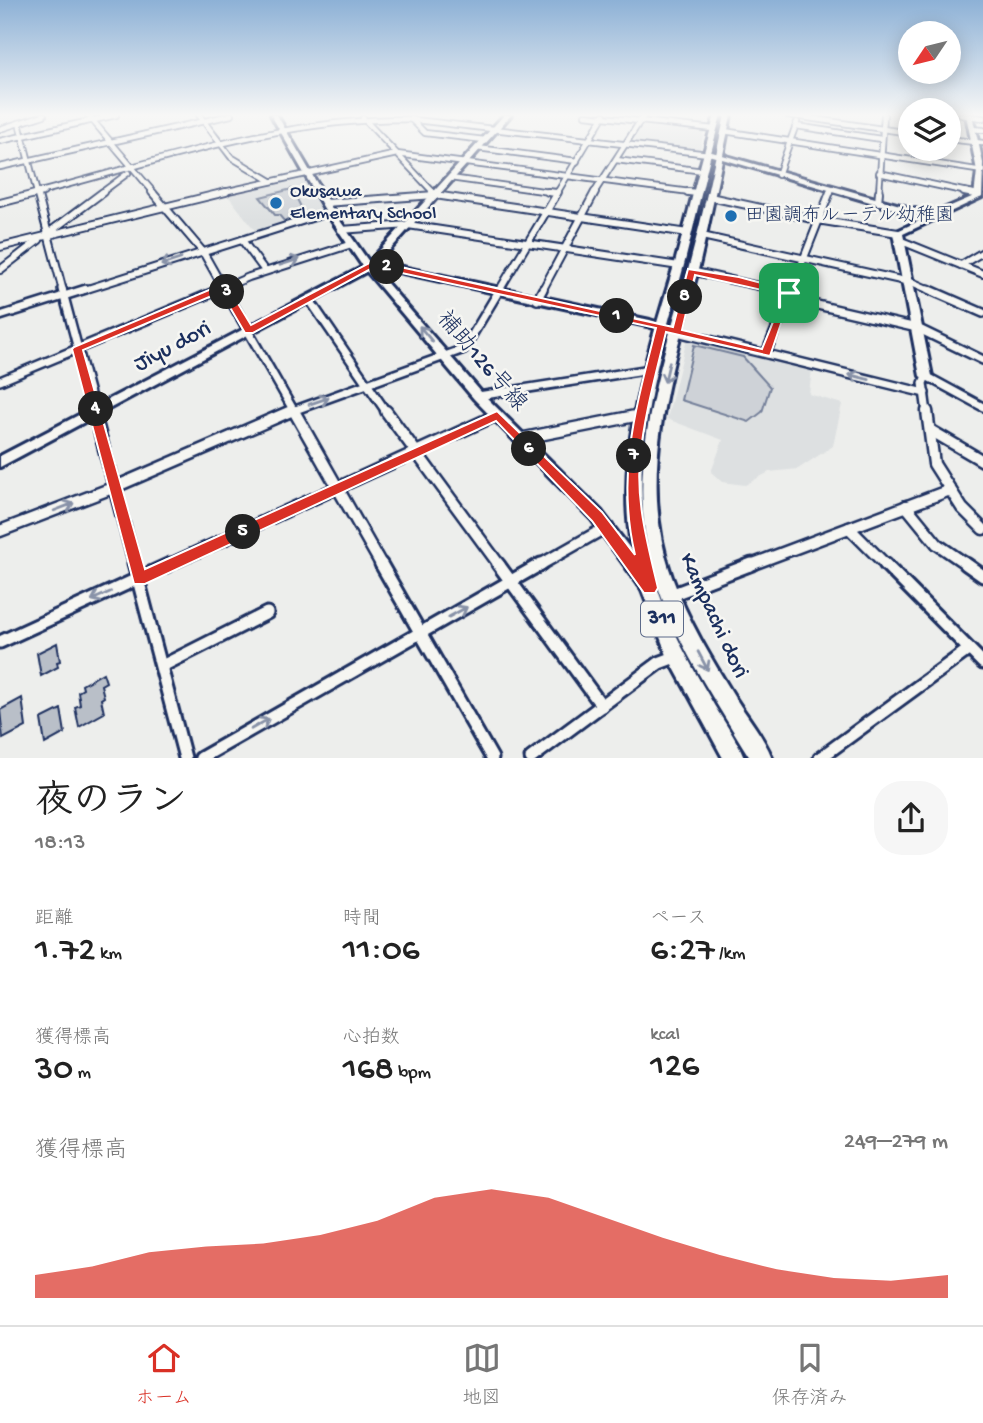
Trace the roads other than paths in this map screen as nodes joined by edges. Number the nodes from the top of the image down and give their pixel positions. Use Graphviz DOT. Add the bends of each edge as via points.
graph roads {
  1 [pos="26,150"];
  2 [pos="76,150"];
  3 [pos="116,150"];
  4 [pos="201,150"];
  5 [pos="226,150"];
  6 [pos="294,150"];
  7 [pos="394,150"];
  8 [pos="475,150"];
  9 [pos="495,150"];
  10 [pos="583,150"];
  11 [pos="621,150"];
  12 [pos="672,150"];
  13 [pos="714,150"];
  14 [pos="787,150"];
  15 [pos="850,150"];
  16 [pos="880,150"];
  17 [pos="980,150"];
  18 [pos="397,154"];
  19 [pos="880,155"];
  20 [pos="713,156"];
  21 [pos="616,160"];
  22 [pos="29,161"];
  23 [pos="577,161"];
  24 [pos="464,163"];
  25 [pos="0,167"];
  26 [pos="133,169"];
  27 [pos="982,171"];
  28 [pos="306,172"];
  29 [pos="704,172"];
  30 [pos="879,173"];
  31 [pos="778,175"];
  32 [pos="567,176"];
  33 [pos="450,178"];
  34 [pos="271,181"];
  35 [pos="602,181"];
  36 [pos="831,190"];
  37 [pos="557,193"];
  38 [pos="38,194"];
  39 [pos="435,195"];
  40 [pos="704,195"];
  41 [pos="980,195"];
  42 [pos="0,202"];
  43 [pos="878,202"];
  44 [pos="325,203"];
  45 [pos="164,207"];
  46 [pos="546,211"];
  47 [pos="330,212"];
  48 [pos="580,216"];
  49 [pos="932,217"];
  50 [pos="817,220"];
  51 [pos="408,225"];
  52 [pos="341,230"];
  53 [pos="695,234"];
  54 [pos="46,236"];
  55 [pos="899,236"];
  56 [pos="242,240"];
  57 [pos="526,243"];
  58 [pos="352,244"];
  59 [pos="0,247"];
  60 [pos="562,248"];
  61 [pos="203,252"];
  62 [pos="983,252"];
  63 [pos="802,260"];
  64 [pos="961,265"];
  65 [pos="371,266"];
  66 [pos="685,269"];
  67 [pos="0,270"];
  68 [pos="265,271"];
  69 [pos="983,274"];
  70 [pos="907,281"];
  71 [pos="223,287"];
  72 [pos="499,291"];
  73 [pos="788,295"];
  74 [pos="63,296"];
  75 [pos="309,299"];
  76 [pos="537,300"];
  77 [pos="983,313"];
  78 [pos="0,316"];
  79 [pos="662,326"];
  80 [pos="916,328"];
  81 [pos="249,331"];
  82 [pos="677,332"];
  83 [pos="78,349"];
  84 [pos="766,353"];
  85 [pos="445,357"];
  86 [pos="983,360"];
  87 [pos="651,369"];
  88 [pos="926,376"];
  89 [pos="0,381"];
  90 [pos="367,385"];
  91 [pos="925,393"];
  92 [pos="478,396"];
  93 [pos="983,407"];
  94 [pos="293,410"];
  95 [pos="96,411"];
  96 [pos="497,415"];
  97 [pos="640,415"];
  98 [pos="929,430"];
  99 [pos="519,439"];
  100 [pos="416,452"];
  101 [pos="983,461"];
  102 [pos="0,462"];
  103 [pos="115,487"];
  104 [pos="338,488"];
  105 [pos="950,490"];
  106 [pos="906,506"];
  107 [pos="605,528"];
  108 [pos="849,528"];
  109 [pos="983,529"];
  110 [pos="0,531"];
  111 [pos="983,576"];
  112 [pos="140,579"];
  113 [pos="511,582"];
  114 [pos="650,588"];
  115 [pos="671,595"];
  116 [pos="267,613"];
  117 [pos="422,632"];
  118 [pos="0,642"];
  119 [pos="968,650"];
  120 [pos="675,656"];
  121 [pos="983,663"];
  122 [pos="162,666"];
  123 [pos="602,706"];
  124 [pos="185,758"];
  125 [pos="201,758"];
  126 [pos="492,758"];
  127 [pos="531,758"];
  128 [pos="734,758"];
  129 [pos="762,758"];
  130 [pos="820,758"];
  1 -- 22 [label="street"];
  2 -- 22 [label="street"];
  3 -- 26 [label="street"];
  4 -- 26 [label="street"];
  5 -- 34 [label="street"];
  6 -- 28 [label="street, 補助126号線"];
  7 -- 18 [label="street"];
  8 -- 24 [label="street, Jiyu dori"];
  9 -- 23 [label="street"];
  10 -- 23 [label="street"];
  11 -- 21 [label="street"];
  12 -- 20 [label="street"];
  13 -- 20 [label="street, Kampachi dori / 311"];
  14 -- 31 [label="street"];
  15 -- 19 [label="street"];
  16 -- 19 [label="street"];
  17 -- 27 [label="street"];
  18 -- 24 [label="street"];
  18 -- 28 [label="street"];
  18 -- 39 [label="street"];
  19 -- 27 [label="street"];
  19 -- 30 [label="street"];
  20 -- 29 [label="street, Kampachi dori / 311"];
  20 -- 31 [label="street"];
  20 -- 40 [label="street, Kampachi dori / 311"];
  21 -- 29 [label="street"];
  21 -- 35 [label="street"];
  22 -- 25 [label="street"];
  22 -- 38 [label="street"];
  23 -- 32 [label="street"];
  24 -- 32 [label="street"];
  24 -- 33 [label="street, Jiyu dori"];
  26 -- 38 [label="street"];
  26 -- 45 [label="street"];
  26 -- 54 [label="street"];
  27 -- 41 [label="street"];
  28 -- 34 [label="street"];
  28 -- 44 [label="street, 補助126号線"];
  29 -- 40 [label="street, Kampachi dori / 311"];
  30 -- 41 [label="street"];
  30 -- 43 [label="street"];
  31 -- 36 [label="street"];
  32 -- 35 [label="street"];
  32 -- 37 [label="street"];
  33 -- 37 [label="street"];
  33 -- 39 [label="street, Jiyu dori"];
  34 -- 45 [label="street"];
  35 -- 40 [label="street"];
  35 -- 48 [label="street"];
  36 -- 43 [label="street"];
  36 -- 50 [label="street"];
  37 -- 46 [label="street"];
  38 -- 42 [label="street"];
  38 -- 54 [label="street"];
  39 -- 44 [label="street"];
  39 -- 46 [label="street"];
  39 -- 51 [label="street, Jiyu dori"];
  40 -- 50 [label="street"];
  40 -- 53 [label="street, Kampachi dori / 311"];
  41 -- 49 [label="street"];
  43 -- 49 [label="street"];
  44 -- 47 [label="street, 補助126号線"];
  45 -- 54 [label="street"];
  45 -- 61 [label="street"];
  46 -- 48 [label="street"];
  46 -- 57 [label="street"];
  47 -- 52 [label="street, 補助126号線"];
  47 -- 56 [label="street"];
  48 -- 53 [label="street"];
  48 -- 60 [label="street"];
  49 -- 55 [label="street"];
  50 -- 55 [label="street"];
  50 -- 63 [label="street"];
  51 -- 52 [label="street"];
  51 -- 57 [label="street"];
  51 -- 65 [label="street, Jiyu dori"];
  52 -- 58 [label="street, 補助126号線"];
  53 -- 63 [label="street"];
  53 -- 66 [label="street, Kampachi dori / 311"];
  54 -- 59 [label="street"];
  54 -- 67 [label="street"];
  54 -- 74 [label="street"];
  55 -- 64 [label="street"];
  55 -- 70 [label="street"];
  56 -- 61 [label="street"];
  56 -- 68 [label="street"];
  57 -- 60 [label="street"];
  57 -- 72 [label="street"];
  58 -- 65 [label="street, 補助126号線"];
  68 -- 58 [label="street, one-way"];
  60 -- 66 [label="street"];
  60 -- 76 [label="street"];
  61 -- 71 [label="street"];
  61 -- 74 [label="street, one-way"];
  62 -- 64 [label="street"];
  63 -- 70 [label="street"];
  63 -- 73 [label="street"];
  64 -- 69 [label="street"];
  65 -- 72 [label="street"];
  65 -- 75 [label="street, Jiyu dori"];
  85 -- 65 [label="street, 補助126号線 / 311, one-way"];
  66 -- 73 [label="street" via="739,279"];
  66 -- 79 [label="street, Kampachi dori / 311"];
  66 -- 82 [label="street, Kampachi dori / 311"];
  68 -- 71 [label="street"];
  70 -- 77 [label="street"];
  70 -- 80 [label="street"];
  71 -- 81 [label="street"];
  71 -- 83 [label="street"];
  72 -- 76 [label="street"];
  72 -- 85 [label="street" via="464,349"];
  73 -- 80 [label="street"];
  73 -- 84 [label="street"];
  74 -- 78 [label="street"];
  74 -- 83 [label="street"];
  75 -- 81 [label="street, Jiyu dori"];
  75 -- 90 [label="street"];
  76 -- 79 [label="street"];
  79 -- 82 [label="street"];
  79 -- 87 [label="street, Kampachi dori / 311"];
  80 -- 86 [label="street"];
  80 -- 88 [label="street"];
  81 -- 94 [label="street"];
  81 -- 95 [label="street, Jiyu dori"];
  82 -- 84 [label="street"];
  82 -- 115 [label="street, Kampachi dori / 311, one-way" via="654,430 649,483 655,546"];
  83 -- 89 [label="street"];
  83 -- 95 [label="street"];
  91 -- 84 [label="street, one-way"];
  85 -- 90 [label="street"];
  85 -- 92 [label="street, 補助126号線 / 311"];
  87 -- 92 [label="street"];
  87 -- 97 [label="street, Kampachi dori / 311"];
  88 -- 91 [label="street"];
  88 -- 93 [label="street"];
  94 -- 90 [label="street, one-way"];
  90 -- 100 [label="street"];
  91 -- 98 [label="street"];
  92 -- 96 [label="street, 補助126号線 / 311"];
  94 -- 103 [label="street"];
  94 -- 104 [label="street"];
  95 -- 102 [label="street, Jiyu dori"];
  95 -- 103 [label="street"];
  96 -- 99 [label="street, 補助126号線 / 311"];
  96 -- 100 [label="street"];
  97 -- 99 [label="street"];
  97 -- 114 [label="main road, Kampachi dori / 311" via="632,488 636,531"];
  98 -- 101 [label="street"];
  98 -- 105 [label="street" via="934,464"];
  99 -- 107 [label="street, 補助126号線 / 311"];
  100 -- 104 [label="street"];
  100 -- 113 [label="street"];
  110 -- 103 [label="street, one-way"];
  103 -- 112 [label="street"];
  104 -- 112 [label="street"];
  104 -- 117 [label="street"];
  105 -- 106 [label="street"];
  105 -- 109 [label="street"];
  106 -- 108 [label="street"];
  106 -- 111 [label="street" via="937,544"];
  107 -- 113 [label="street"];
  107 -- 114 [label="main road, 補助126号線 / 311"];
  108 -- 115 [label="street"];
  108 -- 119 [label="street"];
  112 -- 118 [label="street, one-way"];
  112 -- 122 [label="street"];
  117 -- 113 [label="street, one-way"];
  113 -- 123 [label="street"];
  114 -- 120 [label="main road, Kampachi dori / 311"];
  115 -- 129 [label="street, Kampachi dori / 311, one-way" via="710,673"];
  116 -- 122 [label="street"];
  125 -- 117 [label="street, one-way"];
  117 -- 126 [label="street"];
  119 -- 121 [label="street"];
  119 -- 130 [label="street"];
  120 -- 123 [label="street"];
  120 -- 128 [label="main road, Kampachi dori / 311"];
  122 -- 124 [label="street"];
  123 -- 127 [label="street"];
}
